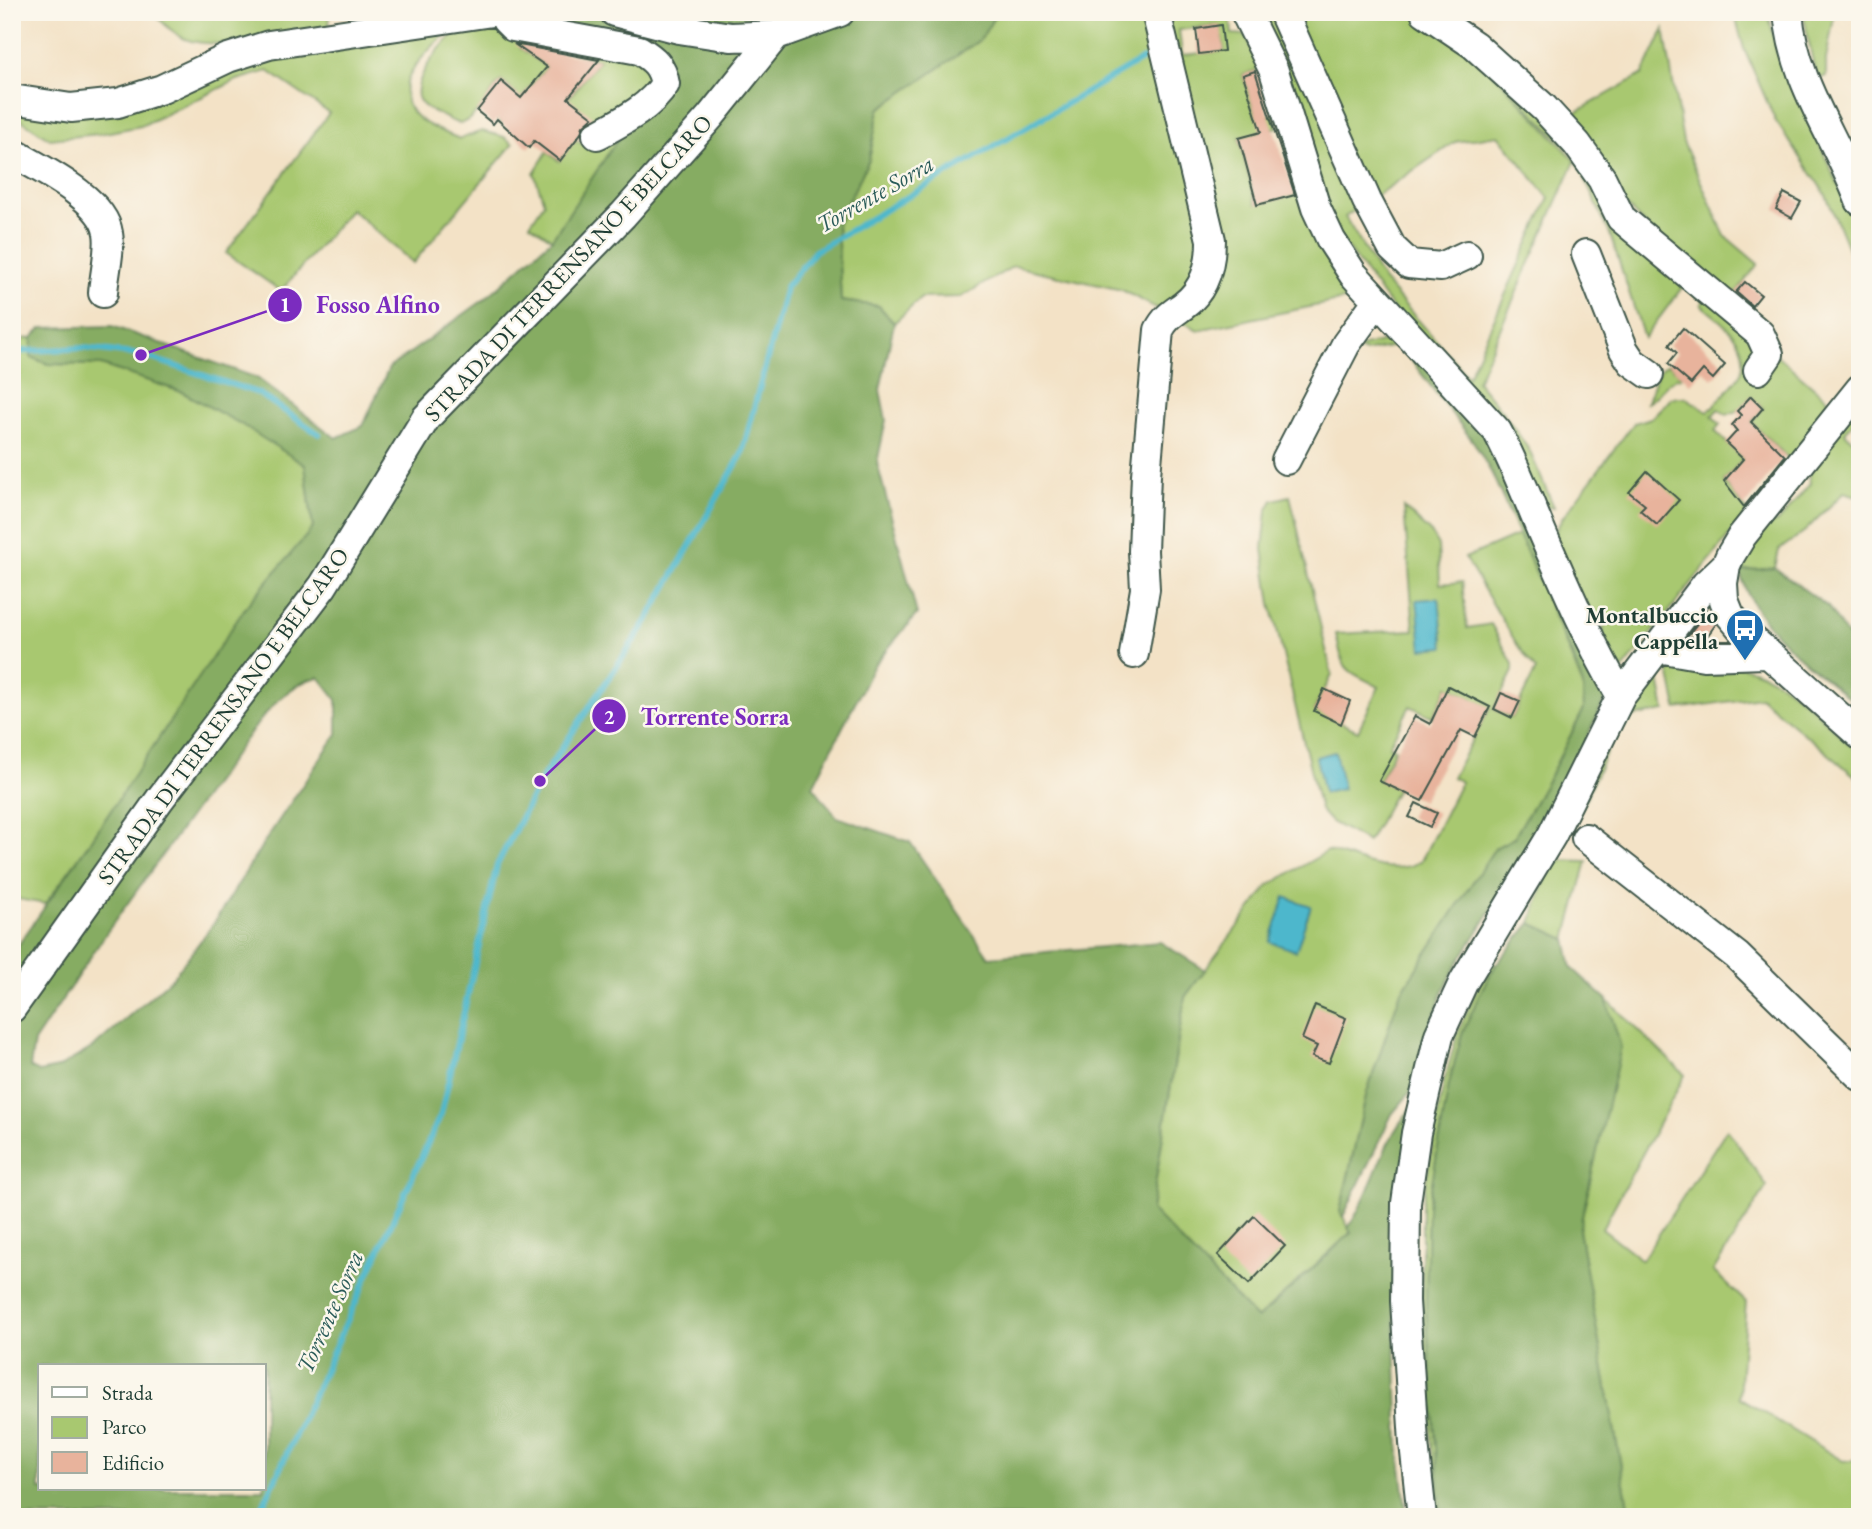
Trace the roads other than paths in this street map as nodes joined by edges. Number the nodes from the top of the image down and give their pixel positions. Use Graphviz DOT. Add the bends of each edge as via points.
graph roads {
  1 [pos="492,12"];
  2 [pos="506,12"];
  3 [pos="614,12"];
  4 [pos="840,12"];
  5 [pos="1156,12"];
  6 [pos="1245,12"];
  7 [pos="1283,12"];
  8 [pos="1425,12"];
  9 [pos="1788,12"];
  10 [pos="776,35"];
  11 [pos="12,99"];
  12 [pos="597,135"];
  13 [pos="12,152"];
  14 [pos="1860,201"];
  15 [pos="1467,254"];
  16 [pos="1586,254"];
  17 [pos="103,293"];
  18 [pos="1377,301"];
  19 [pos="1758,370"];
  20 [pos="1649,374"];
  21 [pos="1860,389"];
  22 [pos="1286,460"];
  23 [pos="1726,565"];
  24 [pos="1658,648"];
  25 [pos="1134,654"];
  26 [pos="1766,654"];
  27 [pos="1621,696"];
  28 [pos="1860,735"];
  29 [pos="1586,838"];
  30 [pos="12,1008"];
  31 [pos="1860,1076"];
  32 [pos="1422,1517"];
  1 -- 11 [label="street" via="269,45 118,103 71,108"];
  2 -- 12 [label="street" via="513,27 639,50 662,70 665,84 660,92 624,121"];
  3 -- 10 [label="street" via="731,37"];
  4 -- 10 [label="street"];
  5 -- 25 [label="street" via="1211,240 1211,261 1201,287 1167,316 1159,330 1146,475 1145,589"];
  6 -- 18 [label="street" via="1274,71 1316,208 1353,274"];
  7 -- 15 [label="street" via="1392,248 1409,264 1441,268"];
  8 -- 19 [label="street" via="1474,45 1544,108 1602,179 1621,218 1760,334 1769,354"];
  9 -- 14 [label="street" via="1798,65 1810,97"];
  10 -- 30 [label="street, STRADA DI TERRENSANO E BELCARO" via="623,215 426,418 323,586 160,799"];
  13 -- 17 [label="street" via="101,213 108,233"];
  16 -- 20 [label="street" via="1624,351"];
  18 -- 22 [label="street" via="1346,344"];
  18 -- 27 [label="street" via="1497,431 1587,633"];
  21 -- 23 [label="street" via="1742,536"];
  23 -- 24 [label="street"];
  23 -- 26 [label="street" via="1723,592 1727,608"];
  24 -- 26 [label="street" via="1704,656"];
  24 -- 27 [label="street"];
  26 -- 28 [label="street"];
  27 -- 32 [label="street" via="1552,835 1457,994 1432,1061 1406,1203 1405,1301"];
  29 -- 31 [label="street" via="1737,956"];
}
